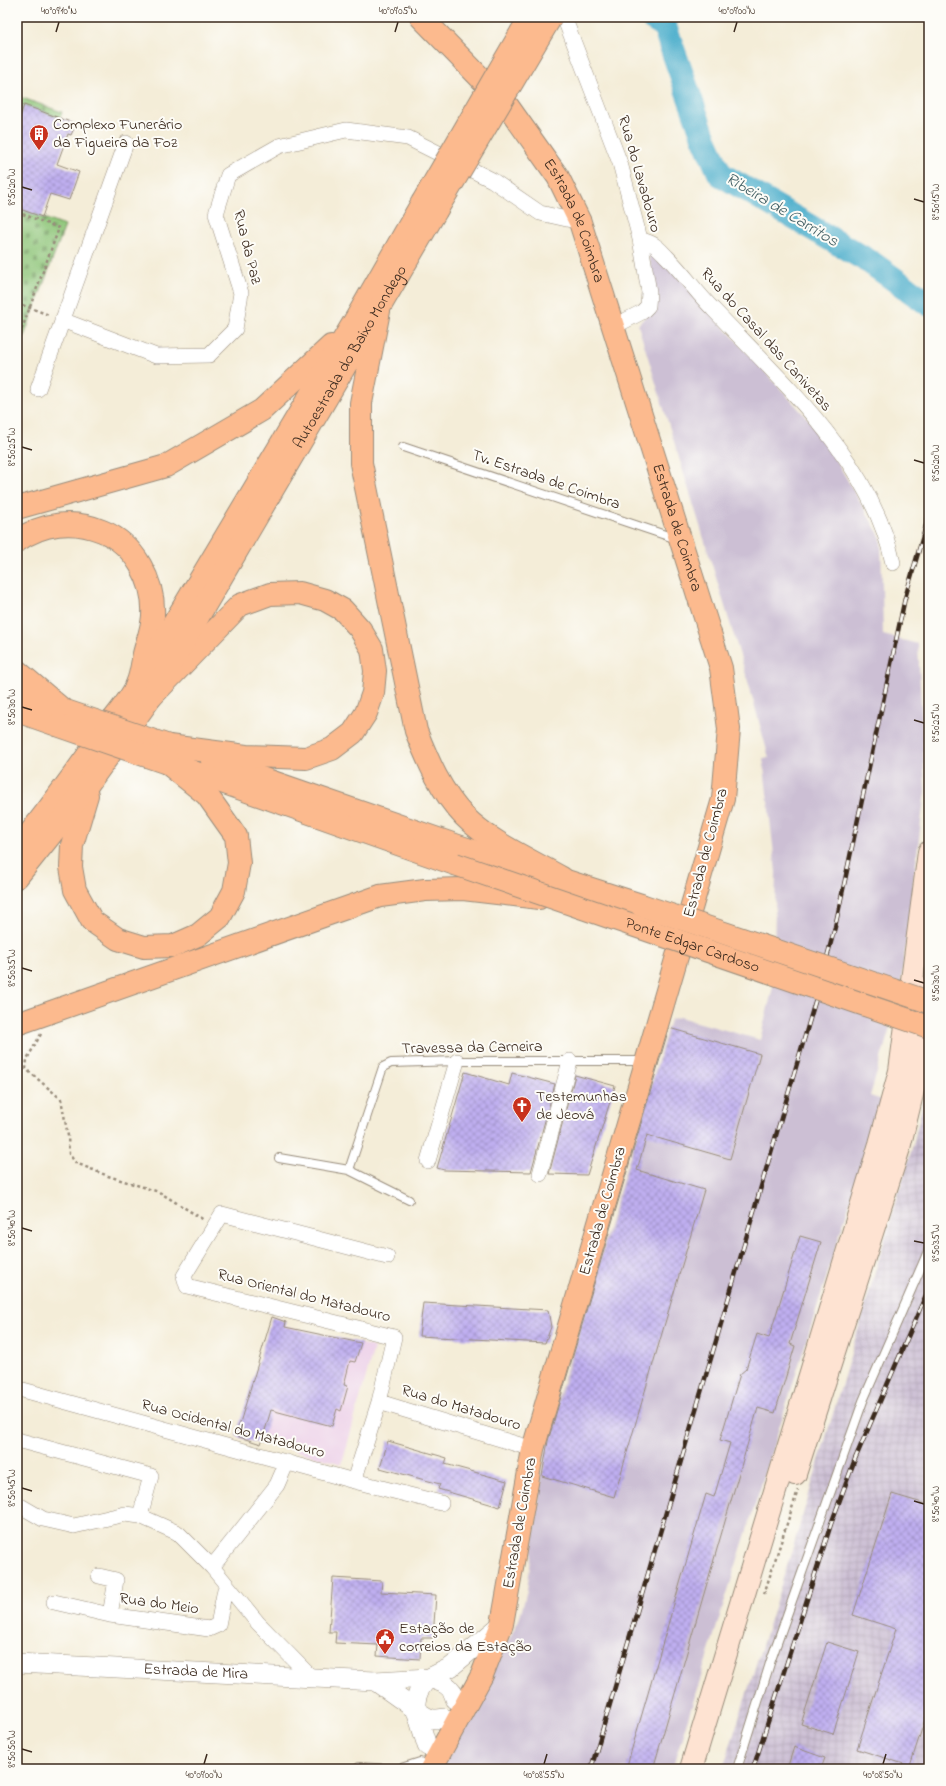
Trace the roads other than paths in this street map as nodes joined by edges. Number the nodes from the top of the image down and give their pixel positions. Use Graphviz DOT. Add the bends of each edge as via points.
graph roads {
  1 [pos="421,17"];
  2 [pos="530,17"];
  3 [pos="551,17"];
  4 [pos="564,17"];
  5 [pos="126,143"];
  6 [pos="429,207"];
  7 [pos="580,222"];
  8 [pos="640,239"];
  9 [pos="379,311"];
  10 [pos="357,317"];
  11 [pos="62,320"];
  12 [pos="613,327"];
  13 [pos="38,389"];
  14 [pos="403,447"];
  15 [pos="17,508"];
  16 [pos="680,540"];
  17 [pos="17,542"];
  18 [pos="893,564"];
  19 [pos="17,671"];
  20 [pos="144,691"];
  21 [pos="17,693"];
  22 [pos="17,711"];
  23 [pos="17,718"];
  24 [pos="60,718"];
  25 [pos="168,754"];
  26 [pos="91,781"];
  27 [pos="47,811"];
  28 [pos="17,837"];
  29 [pos="17,850"];
  30 [pos="929,852"];
  31 [pos="458,855"];
  32 [pos="17,877"];
  33 [pos="562,878"];
  34 [pos="558,900"];
  35 [pos="929,988"];
  36 [pos="929,1002"];
  37 [pos="17,1024"];
  38 [pos="929,1027"];
  39 [pos="457,1060"];
  40 [pos="570,1060"];
  41 [pos="647,1060"];
  42 [pos="890,1146"];
  43 [pos="279,1158"];
  44 [pos="428,1161"];
  45 [pos="349,1170"];
  46 [pos="540,1174"];
  47 [pos="409,1200"];
  48 [pos="929,1249"];
  49 [pos="387,1257"];
  50 [pos="23,1390"];
  51 [pos="379,1402"];
  52 [pos="17,1440"];
  53 [pos="533,1449"];
  54 [pos="287,1462"];
  55 [pos="354,1481"];
  56 [pos="441,1503"];
  57 [pos="17,1504"];
  58 [pos="140,1516"];
  59 [pos="212,1567"];
  60 [pos="99,1576"];
  61 [pos="226,1584"];
  62 [pos="54,1602"];
  63 [pos="110,1615"];
  64 [pos="502,1624"];
  65 [pos="17,1663"];
  66 [pos="312,1678"];
  67 [pos="429,1678"];
  68 [pos="375,1681"];
  69 [pos="416,1710"];
  70 [pos="453,1711"];
  71 [pos="424,1761"];
  72 [pos="358,1769"];
  73 [pos="392,1769"];
  74 [pos="398,1769"];
  75 [pos="691,1769"];
  76 [pos="695,1769"];
  77 [pos="737,1769"];
  1 -- 7 [label="main road, Estrada de Coimbra" via="507,105 558,176"];
  2 -- 6 [label="main road, Autoestrada do Baixo Mondego, bridge"];
  3 -- 6 [label="main road, Autoestrada do Baixo Mondego, bridge"];
  4 -- 8 [label="street, Rua do Lavadouro" via="620,163"];
  5 -- 11 [label="street"];
  6 -- 9 [label="main road, Autoestrada do Baixo Mondego"];
  6 -- 10 [label="main road, Autoestrada do Baixo Mondego"];
  7 -- 11 [label="street, Rua da Paz" via="540,213 492,180 408,138 346,130 279,146 228,175 216,214 241,293 235,329 209,355 156,356"];
  7 -- 12 [label="main road, Estrada de Coimbra"];
  8 -- 12 [label="street, Rua do Lavadouro" via="650,292 648,306 634,318"];
  8 -- 18 [label="street, Rua do Casal das Canivetas" via="654,245 678,268 712,308 799,398 853,470 884,531"];
  9 -- 20 [label="main road, Autoestrada do Baixo Mondego"];
  9 -- 33 [label="main road" via="361,403 361,463 416,731 446,794 464,816 485,834"];
  10 -- 15 [label="main road" via="326,352 262,410 166,466"];
  10 -- 20 [label="main road, Autoestrada do Baixo Mondego"];
  11 -- 13 [label="street"];
  12 -- 16 [label="main road, Estrada de Coimbra"];
  14 -- 16 [label="lane, Tv. Estrada de Coimbra"];
  16 -- 41 [label="main road, Estrada de Coimbra" via="721,668 729,729 723,799"];
  17 -- 20 [label="main road" via="30,532 50,525 69,523 90,526 112,534 128,548 151,588 153,617"];
  19 -- 24 [label="main road"];
  20 -- 25 [label="main road" via="240,605 270,594 300,593 325,600 344,610 372,649 375,671 373,693 366,713 353,732 332,749 306,758"];
  20 -- 26 [label="main road"];
  20 -- 27 [label="main road"];
  21 -- 24 [label="main road"];
  22 -- 24 [label="main road"];
  23 -- 24 [label="main road"];
  24 -- 25 [label="main road, bridge"];
  25 -- 26 [label="main road" via="207,794 236,836 239,863 234,891 220,917 198,934 173,946 144,947 118,939 92,921 75,890 71,867 72,845"];
  25 -- 31 [label="main road"];
  26 -- 32 [label="main road"];
  27 -- 28 [label="main road"];
  27 -- 29 [label="main road"];
  30 -- 42 [label="main road"];
  31 -- 33 [label="main road, Ponte Edgar Cardoso"];
  31 -- 34 [label="main road, Ponte Edgar Cardoso, bridge"];
  33 -- 36 [label="main road, Ponte Edgar Cardoso, bridge"];
  34 -- 37 [label="main road, bridge" via="463,889 425,890 380,896"];
  34 -- 38 [label="main road, Ponte Edgar Cardoso, bridge"];
  35 -- 42 [label="main road" via="916,1078"];
  39 -- 40 [label="lane, Travessa da Carneira"];
  39 -- 44 [label="street"];
  39 -- 45 [label="lane, Travessa da Carneira" via="392,1063 383,1067"];
  40 -- 41 [label="lane, Travessa da Carneira"];
  40 -- 46 [label="street"];
  41 -- 53 [label="main road, Estrada de Coimbra"];
  42 -- 75 [label="main road"];
  42 -- 76 [label="main road" via="817,1407"];
  43 -- 45 [label="lane"];
  45 -- 47 [label="lane"];
  48 -- 77 [label="lane" via="863,1401 771,1660"];
  49 -- 51 [label="street, Rua Oriental do Matadouro" via="222,1214 184,1276 187,1286 394,1337"];
  50 -- 54 [label="street, Rua Ocidental do Matadouro"];
  51 -- 53 [label="street, Rua do Matadouro"];
  51 -- 55 [label="street"];
  52 -- 58 [label="street" via="151,1476"];
  53 -- 64 [label="main road, Estrada de Coimbra"];
  54 -- 55 [label="street, Rua Ocidental do Matadouro"];
  54 -- 59 [label="street" via="276,1485"];
  55 -- 56 [label="street, Rua Ocidental do Matadouro"];
  57 -- 58 [label="street" via="43,1519 74,1526 125,1514"];
  58 -- 59 [label="street" via="178,1533"];
  59 -- 61 [label="street"];
  60 -- 63 [label="street" via="116,1580"];
  61 -- 63 [label="street, Rua do Meio" via="218,1625 209,1629"];
  61 -- 66 [label="street" via="258,1623"];
  62 -- 63 [label="street, Rua do Meio"];
  64 -- 67 [label="street" via="451,1667"];
  64 -- 70 [label="main road, Estrada de Coimbra" via="482,1675"];
  65 -- 66 [label="street, Estrada de Mira"];
  66 -- 68 [label="street, Estrada de Mira"];
  67 -- 68 [label="street, Estrada de Mira"];
  67 -- 69 [label="street" via="415,1699"];
  67 -- 70 [label="street" via="446,1684 454,1693"];
  68 -- 69 [label="street"];
  69 -- 70 [label="street" via="435,1720"];
  69 -- 71 [label="street"];
  70 -- 71 [label="main road, Estrada de Coimbra"];
  71 -- 74 [label="lane"];
  72 -- 73 [label="lane"];
}
